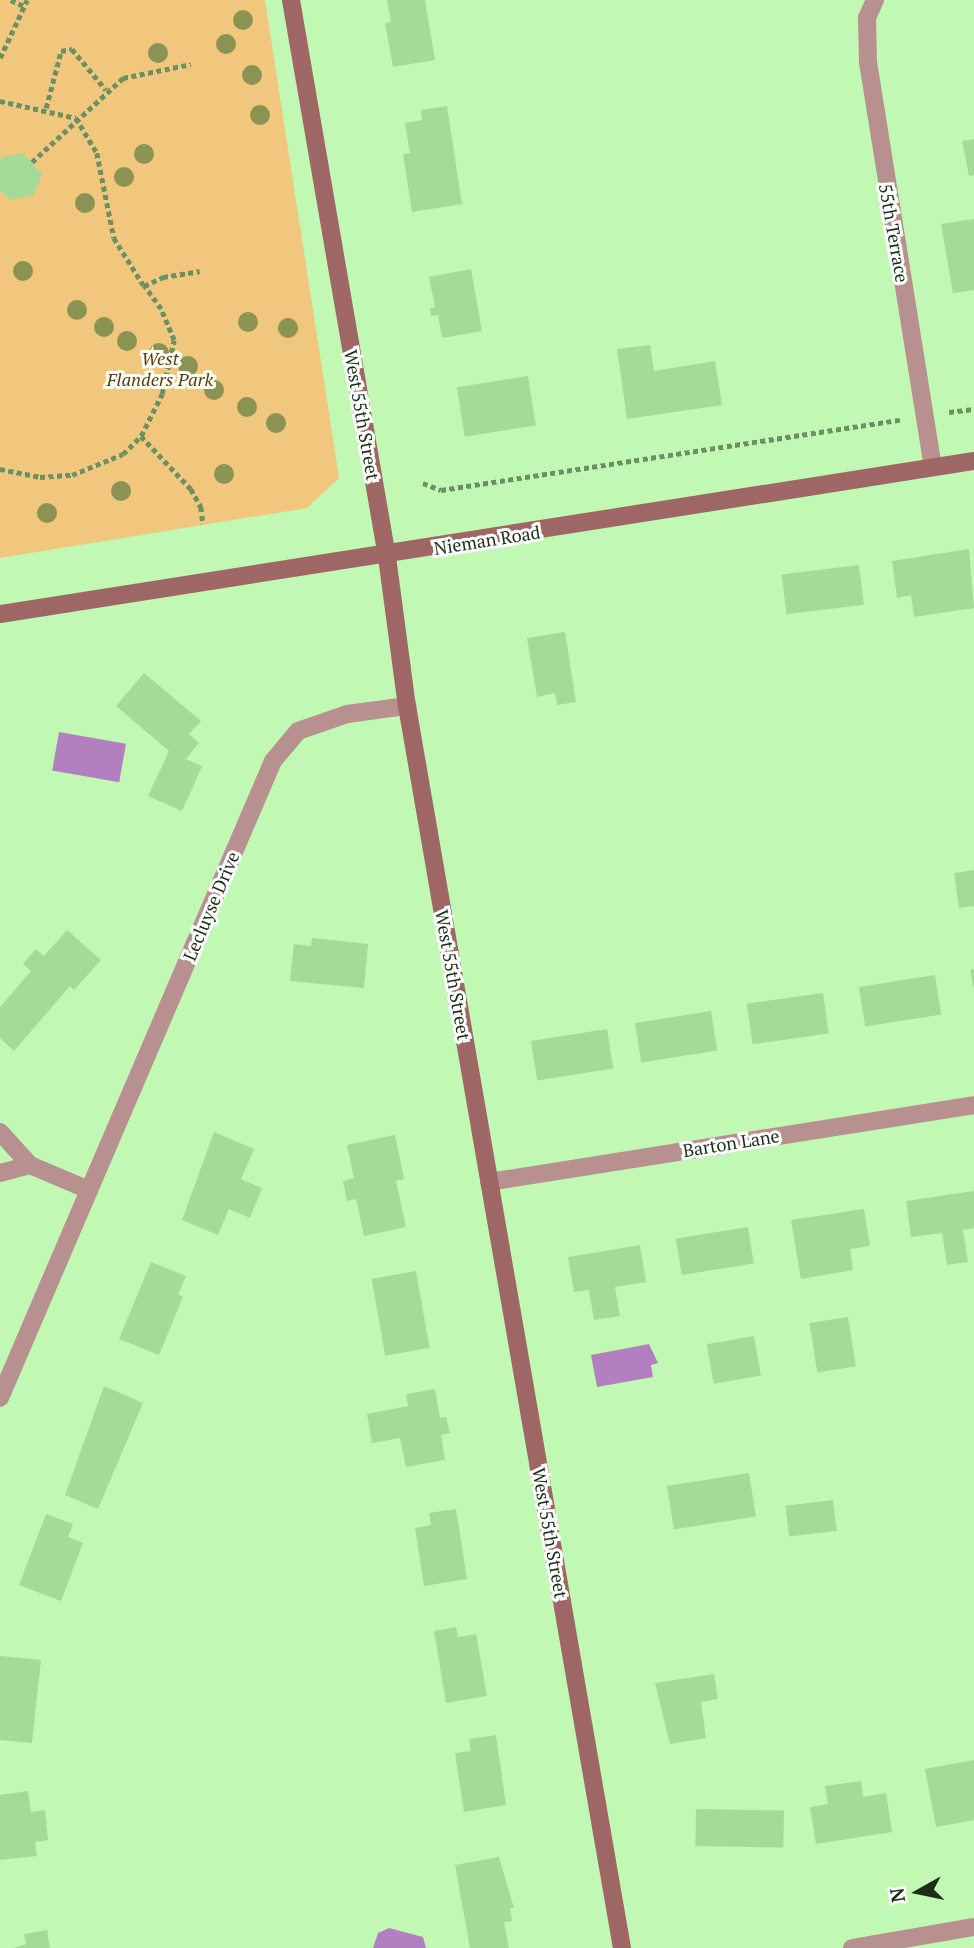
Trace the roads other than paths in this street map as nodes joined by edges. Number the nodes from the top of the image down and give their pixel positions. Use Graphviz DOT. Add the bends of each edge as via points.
graph roads {
  1 [pos="291,0"];
  2 [pos="875,0"];
  3 [pos="974,461"];
  4 [pos="933,467"];
  5 [pos="387,556"];
  6 [pos="0,614"];
  7 [pos="407,706"];
  8 [pos="974,1105"];
  9 [pos="0,1132"];
  10 [pos="30,1166"];
  11 [pos="0,1173"];
  12 [pos="489,1182"];
  13 [pos="89,1190"];
  14 [pos="0,1398"];
  15 [pos="974,1927"];
  16 [pos="622,1948"];
  17 [pos="852,1948"];
  1 -- 5 [label="street, West 55th Street"];
  2 -- 4 [label="street, 55th Terrace" via="867,18 869,62"];
  3 -- 4 [label="street, Nieman Road"];
  4 -- 5 [label="street, Nieman Road"];
  5 -- 6 [label="street, Nieman Road"];
  5 -- 7 [label="street, West 55th Street"];
  7 -- 12 [label="street, West 55th Street"];
  7 -- 13 [label="street, Lecluyse Drive" via="347,714 298,731 273,761"];
  8 -- 12 [label="street, Barton Lane"];
  9 -- 10 [label="street"];
  10 -- 11 [label="street"];
  10 -- 13 [label="street"];
  12 -- 16 [label="street, West 55th Street"];
  13 -- 14 [label="street, Lecluyse Drive"];
  15 -- 17 [label="street"];
}
